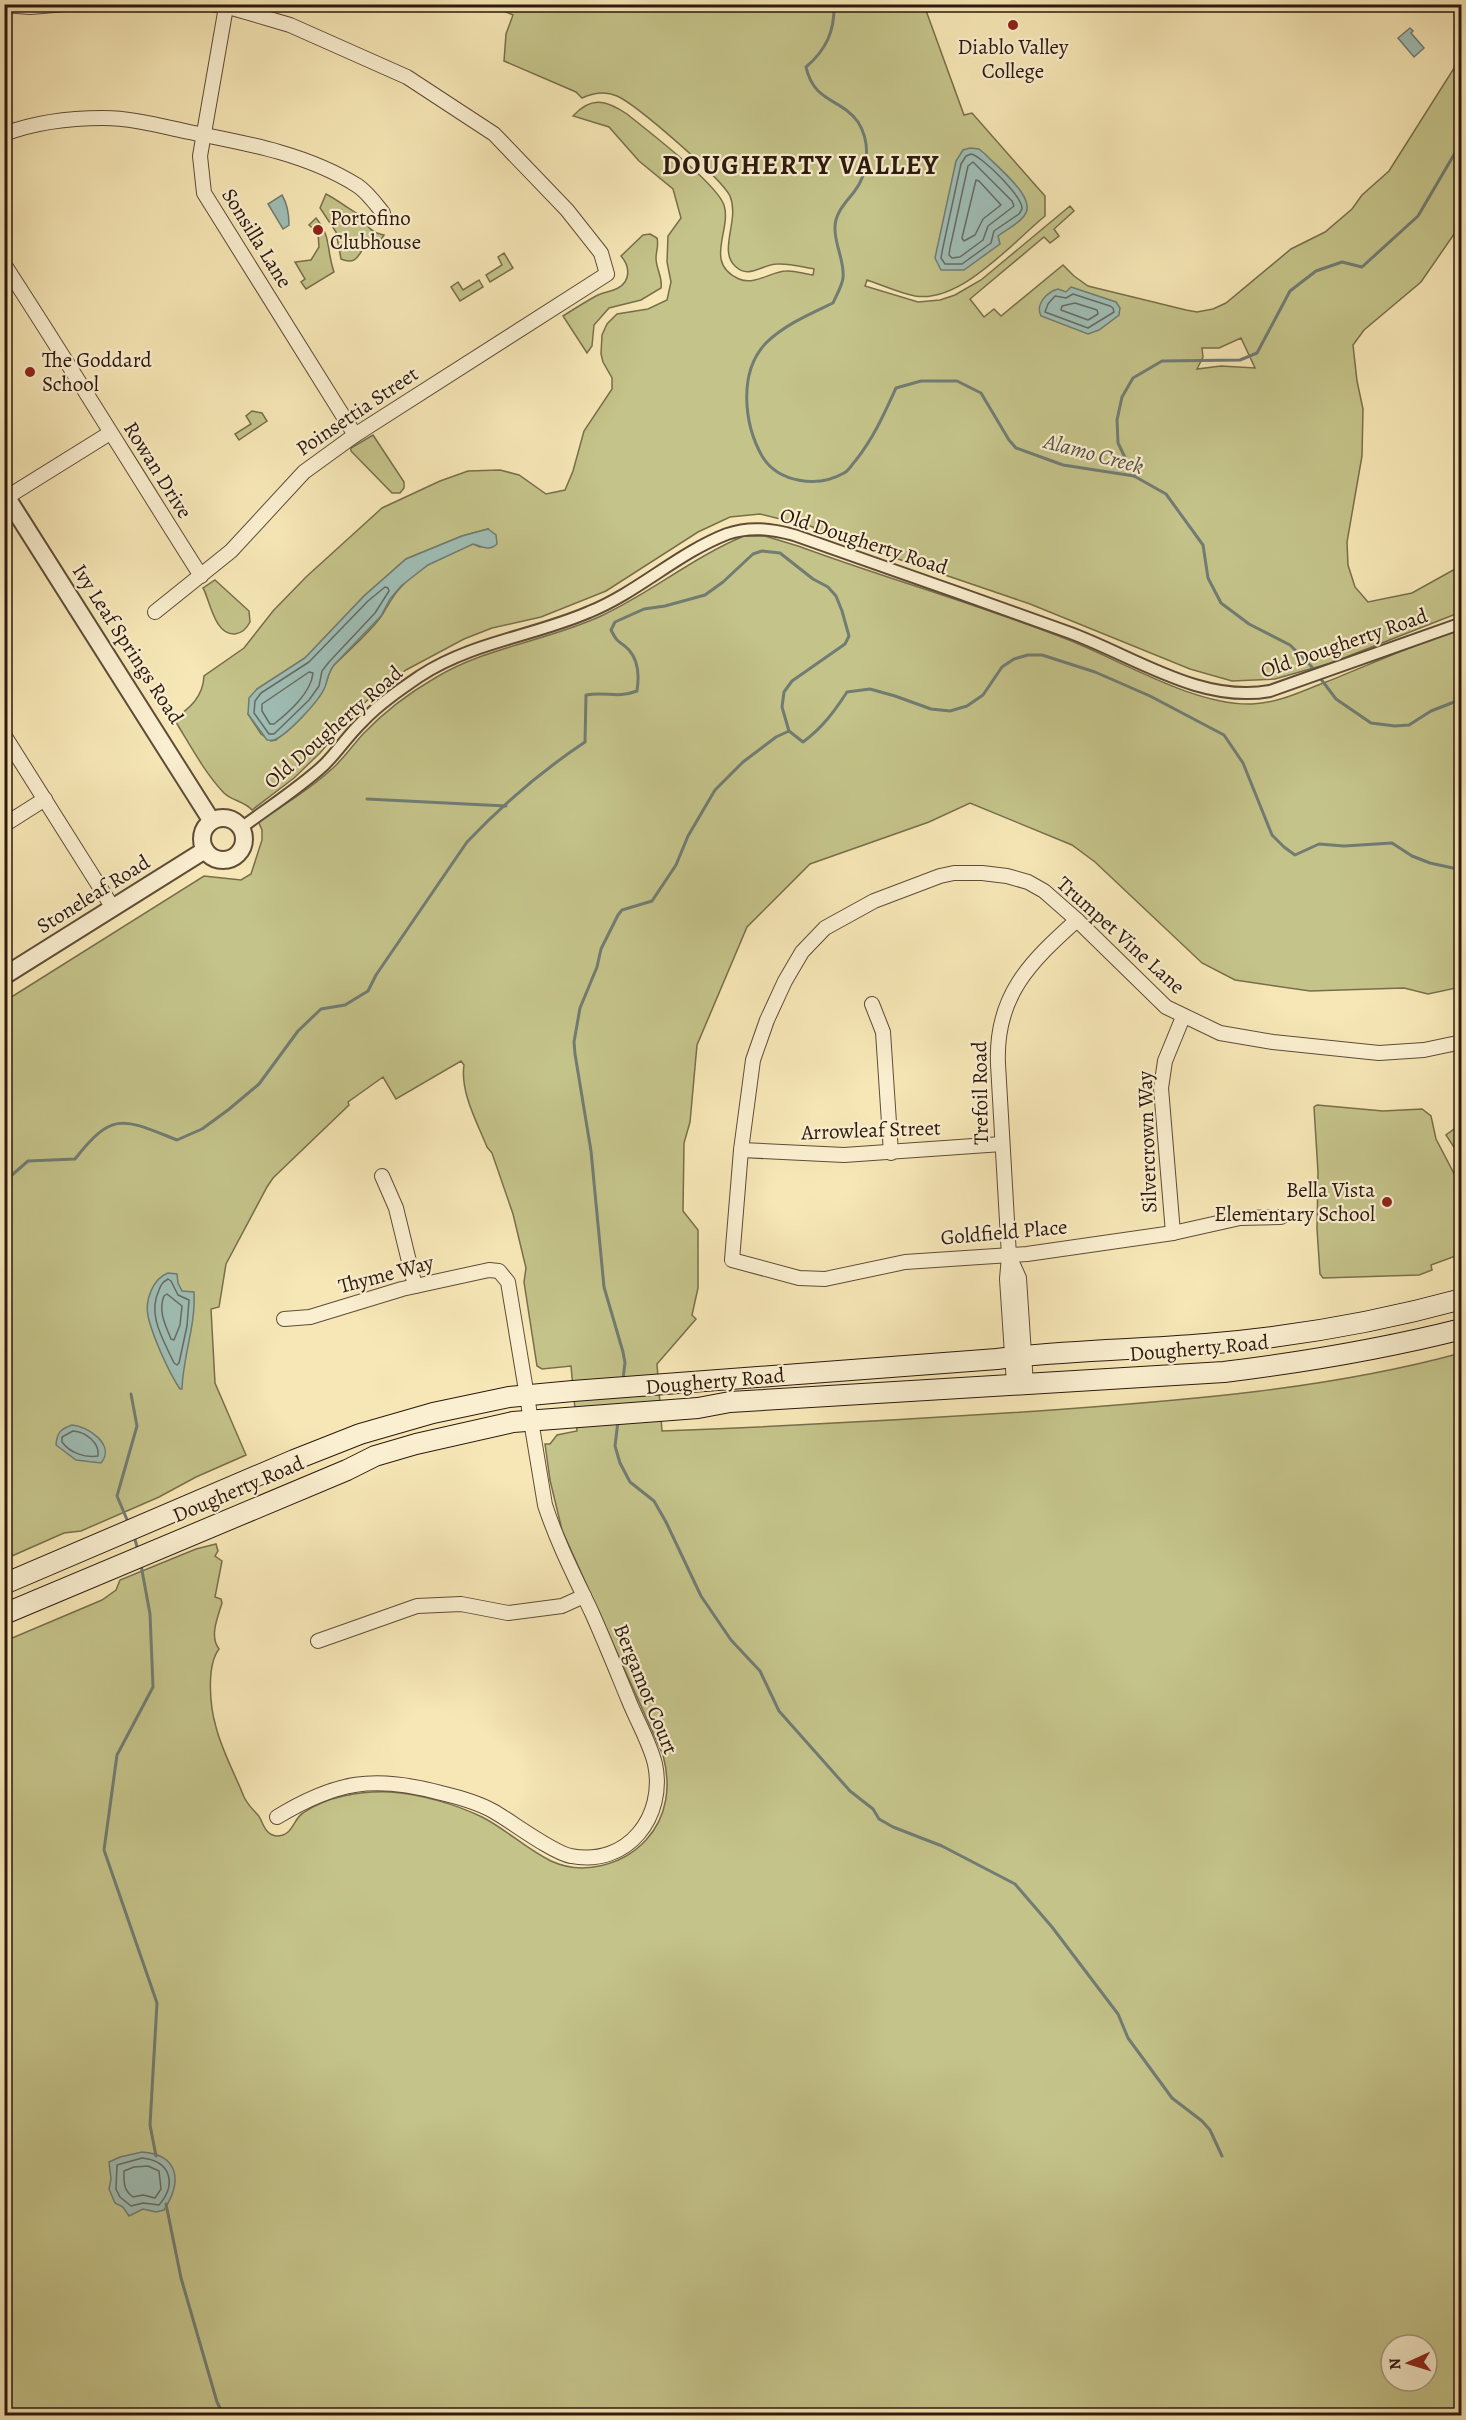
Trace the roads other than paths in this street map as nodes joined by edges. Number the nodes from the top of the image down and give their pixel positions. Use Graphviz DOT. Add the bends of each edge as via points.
graph roads {
  1 [pos="66,4"];
  2 [pos="211,4"];
  3 [pos="4,5"];
  4 [pos="226,7"];
  5 [pos="4,134"];
  6 [pos="204,134"];
  7 [pos="383,213"];
  8 [pos="4,264"];
  9 [pos="110,433"];
  10 [pos="355,435"];
  11 [pos="9,495"];
  12 [pos="201,576"];
  13 [pos="155,612"];
  14 [pos="1461,623"];
  15 [pos="4,735"];
  16 [pos="45,800"];
  17 [pos="212,820"];
  18 [pos="4,825"];
  19 [pos="242,828"];
  20 [pos="205,850"];
  21 [pos="113,908"];
  22 [pos="1077,920"];
  23 [pos="4,976"];
  24 [pos="872,1004"];
  25 [pos="1184,1017"];
  26 [pos="1461,1042"];
  27 [pos="1002,1144"];
  28 [pos="741,1150"];
  29 [pos="891,1154"];
  30 [pos="382,1176"];
  31 [pos="1281,1217"];
  32 [pos="1173,1233"];
  33 [pos="1009,1256"];
  34 [pos="732,1260"];
  35 [pos="499,1271"];
  36 [pos="416,1286"];
  37 [pos="1461,1299"];
  38 [pos="284,1319"];
  39 [pos="1461,1329"];
  40 [pos="1018,1356"];
  41 [pos="1020,1385"];
  42 [pos="527,1396"];
  43 [pos="532,1422"];
  44 [pos="4,1584"];
  45 [pos="584,1596"];
  46 [pos="4,1614"];
  47 [pos="318,1641"];
  48 [pos="278,1817"];
  1 -- 3 [label="street"];
  2 -- 4 [label="street"];
  4 -- 6 [label="street, Sonsilla Lane"];
  4 -- 10 [label="street, Poinsettia Street" via="290,24 407,77 494,134 567,210 601,254 607,274"];
  5 -- 6 [label="street" via="51,121 106,118"];
  6 -- 7 [label="street" via="277,151 318,167 356,185"];
  6 -- 10 [label="street, Sonsilla Lane" via="200,156 204,193"];
  8 -- 9 [label="street, Rowan Drive"];
  9 -- 11 [label="street"];
  9 -- 12 [label="street, Rowan Drive"];
  10 -- 12 [label="street, Poinsettia Street" via="304,472 231,551"];
  11 -- 17 [label="street, Ivy Leaf Springs Road"];
  12 -- 13 [label="street, Poinsettia Street"];
  14 -- 19 [label="street, Old Dougherty Road" via="1283,687 1254,694 1215,692 1027,617 794,535 753,529 726,535 697,549 591,612 481,647 423,675 363,720 326,764"];
  15 -- 16 [label="street"];
  16 -- 18 [label="street"];
  16 -- 21 [label="street"];
  17 -- 19 [label="street" via="228,818"];
  17 -- 20 [label="street" via="202,834"];
  19 -- 20 [label="street" via="244,841 234,857 215,858"];
  20 -- 21 [label="street, Stoneleaf Road"];
  21 -- 23 [label="street, Stoneleaf Road"];
  22 -- 25 [label="street, Trumpet Vine Lane" via="1149,992"];
  22 -- 27 [label="street, Trefoil Road" via="1037,957 1015,986 1004,1009 997,1049"];
  22 -- 28 [label="street, Trumpet Vine Lane" via="1028,882 1007,876 954,873 874,901 825,928 802,952 767,1020 753,1060"];
  24 -- 29 [label="street" via="884,1032"];
  25 -- 26 [label="street, Trumpet Vine Lane" via="1220,1033 1379,1053 1424,1050"];
  25 -- 32 [label="street, Silvercrown Way" via="1165,1061 1161,1088"];
  27 -- 29 [label="street, Arrowleaf Street"];
  27 -- 33 [label="street, Trefoil Road"];
  28 -- 29 [label="street, Arrowleaf Street" via="810,1155"];
  28 -- 34 [label="street, Trumpet Vine Lane"];
  30 -- 36 [label="street" via="396,1208"];
  31 -- 32 [label="street, Goldfield Place" via="1240,1218"];
  32 -- 33 [label="street, Goldfield Place"];
  33 -- 34 [label="street, Goldfield Place" via="905,1262 825,1279 799,1278"];
  33 -- 40 [label="street, Trefoil Road" via="1019,1278"];
  35 -- 36 [label="street, Thyme Way"];
  35 -- 42 [label="street, Bergamot Court" via="508,1282"];
  36 -- 38 [label="street, Thyme Way" via="310,1317"];
  37 -- 40 [label="main road, Dougherty Road" via="1363,1323 1254,1339"];
  39 -- 41 [label="main road, Dougherty Road" via="1396,1346 1301,1363 1203,1374"];
  40 -- 41 [label="street, Trefoil Road"];
  40 -- 42 [label="main road, Dougherty Road"];
  41 -- 43 [label="main road, Dougherty Road" via="730,1402"];
  42 -- 43 [label="street, Bergamot Court"];
  42 -- 44 [label="main road, Dougherty Road" via="433,1413 360,1434"];
  43 -- 45 [label="street, Bergamot Court" via="545,1505"];
  43 -- 46 [label="main road, Dougherty Road" via="453,1434 375,1456"];
  45 -- 47 [label="street" via="561,1606 508,1613 461,1604 417,1606"];
  45 -- 48 [label="street, Bergamot Court" via="654,1761 658,1794 654,1809 630,1842 604,1855 567,1856 490,1809 434,1791 389,1783 335,1788"];
}
